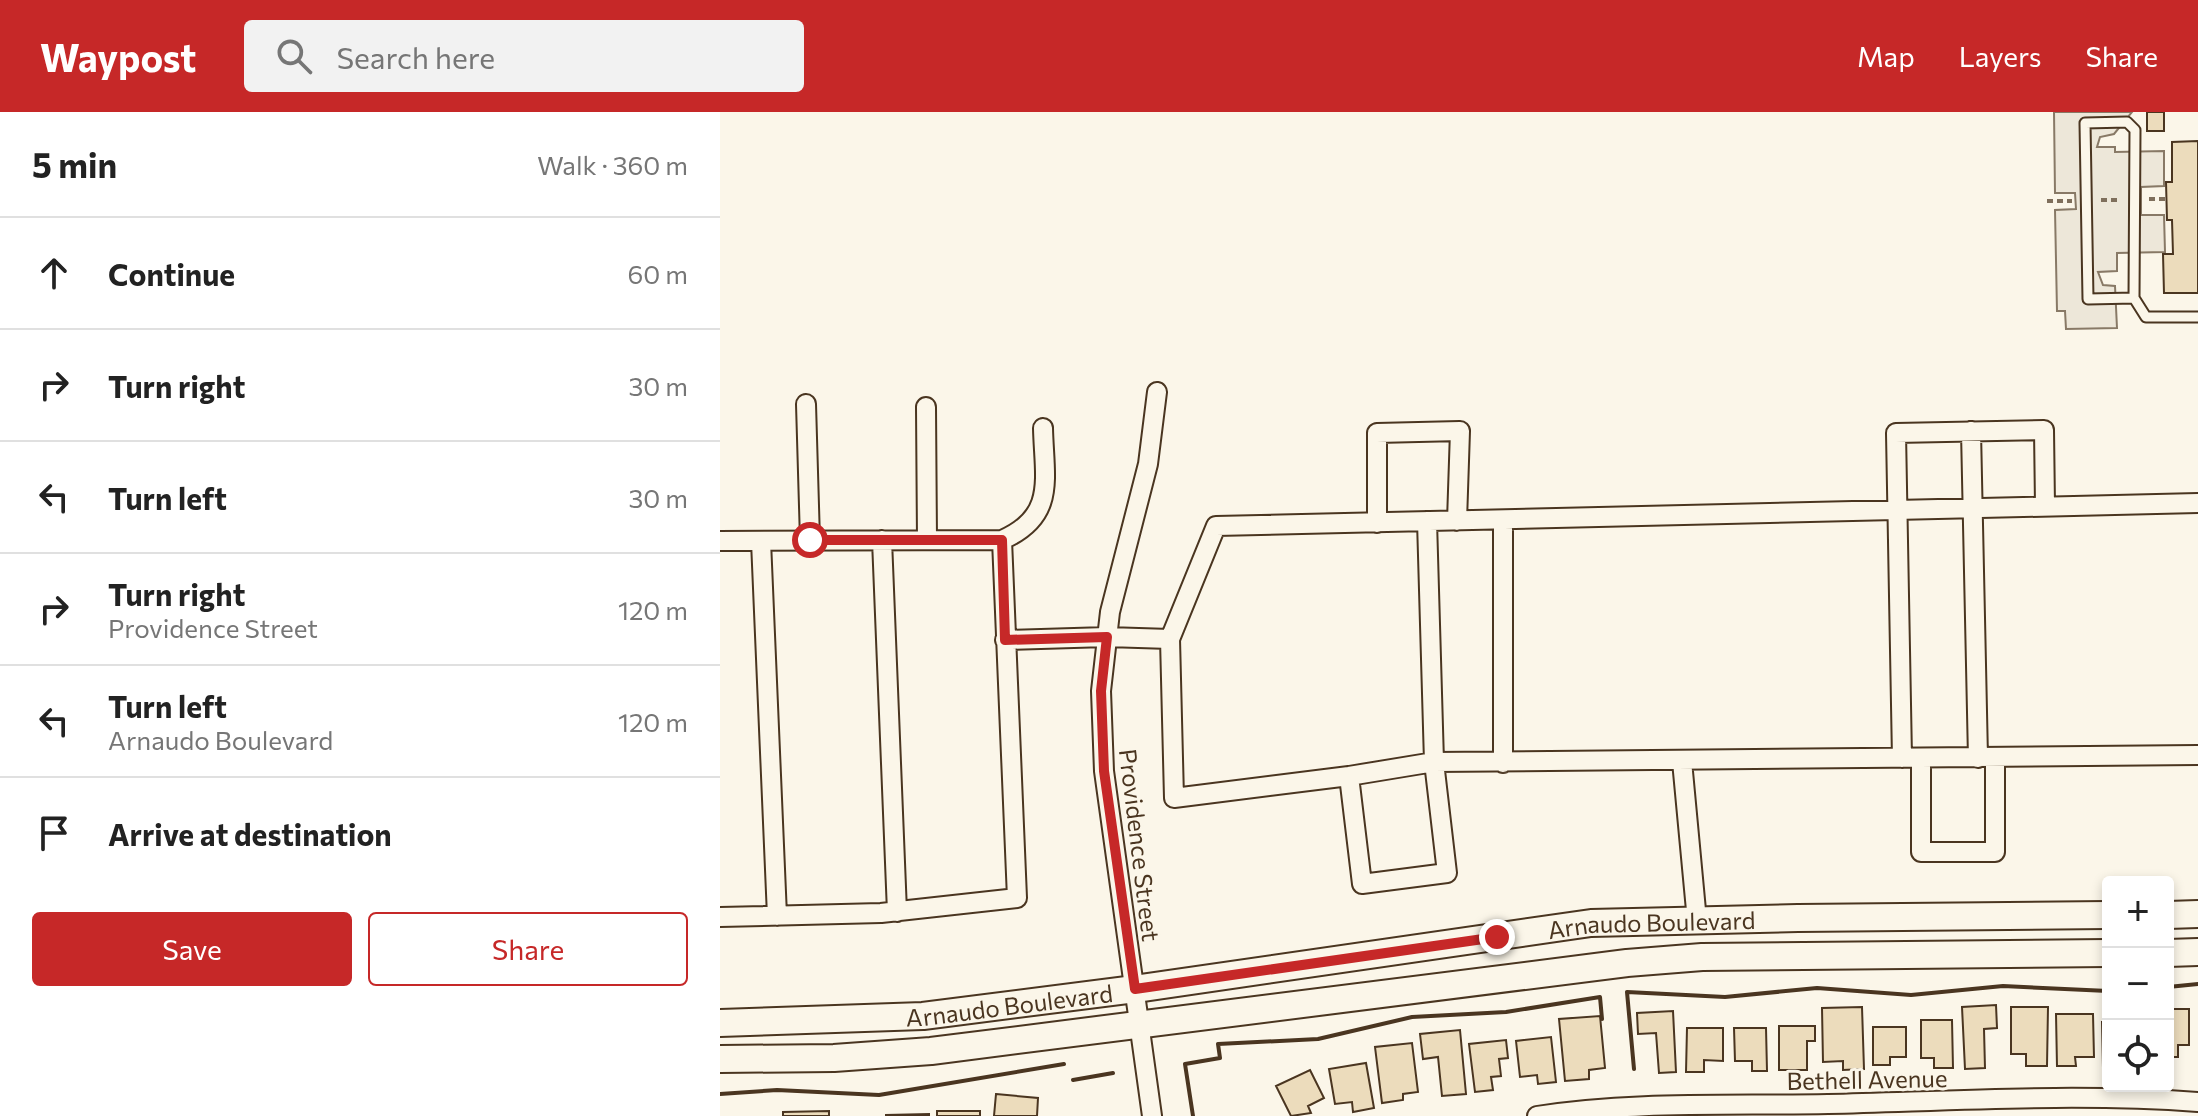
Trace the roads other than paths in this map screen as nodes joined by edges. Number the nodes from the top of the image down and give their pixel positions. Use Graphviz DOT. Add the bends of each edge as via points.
graph roads {
  1 [pos="2134,298"];
  2 [pos="2198,317"];
  3 [pos="1157,392"];
  4 [pos="806,404"];
  5 [pos="926,407"];
  6 [pos="1043,428"];
  7 [pos="1971,431"];
  8 [pos="2198,503"];
  9 [pos="2045,506"];
  10 [pos="1973,508"];
  11 [pos="1898,510"];
  12 [pos="1503,520"];
  13 [pos="1427,521"];
  14 [pos="1457,521"];
  15 [pos="1377,523"];
  16 [pos="810,540"];
  17 [pos="882,540"];
  18 [pos="927,540"];
  19 [pos="1002,540"];
  20 [pos="720,541"];
  21 [pos="761,541"];
  22 [pos="1107,637"];
  23 [pos="1170,639"];
  24 [pos="1005,640"];
  25 [pos="2198,755"];
  26 [pos="1902,758"];
  27 [pos="1921,758"];
  28 [pos="1986,758"];
  29 [pos="1682,761"];
  30 [pos="1434,762"];
  31 [pos="1503,763"];
  32 [pos="1349,776"];
  33 [pos="897,912"];
  34 [pos="2198,914"];
  35 [pos="2102,915"];
  36 [pos="2174,915"];
  37 [pos="777,916"];
  38 [pos="720,917"];
  39 [pos="1697,921"];
  40 [pos="2198,952"];
  41 [pos="2102,953"];
  42 [pos="2174,953"];
  43 [pos="1135,989"];
  44 [pos="720,1023"];
  45 [pos="1140,1025"];
  46 [pos="720,1059"];
  47 [pos="2198,1102"];
  48 [pos="2050,1107"];
  49 [pos="1831,1110"];
  50 [pos="1614,1112"];
  51 [pos="1152,1116"];
  52 [pos="1537,1116"];
  1 -- 1 [label="lane" via="2135,130 2127,122 2085,123 2088,299"];
  1 -- 2 [label="lane" via="2146,317"];
  3 -- 22 [label="street, Providence Street" via="1148,464"];
  4 -- 16 [label="street"];
  5 -- 18 [label="street"];
  6 -- 19 [label="street" via="1040,510 1022,531"];
  7 -- 9 [label="street" via="2044,430"];
  7 -- 10 [label="street"];
  7 -- 11 [label="street" via="1896,433"];
  8 -- 9 [label="street"];
  9 -- 10 [label="street"];
  10 -- 11 [label="street"];
  10 -- 28 [label="street"];
  11 -- 12 [label="street"];
  11 -- 26 [label="street"];
  12 -- 14 [label="street"];
  12 -- 31 [label="street"];
  13 -- 14 [label="street"];
  13 -- 15 [label="street"];
  13 -- 30 [label="street"];
  14 -- 15 [label="street" via="1460,431 1377,433"];
  15 -- 23 [label="street" via="1216,526"];
  16 -- 17 [label="street"];
  16 -- 21 [label="street"];
  17 -- 18 [label="street"];
  17 -- 33 [label="street"];
  18 -- 19 [label="street"];
  19 -- 24 [label="street"];
  20 -- 21 [label="street"];
  21 -- 37 [label="street"];
  22 -- 23 [label="street"];
  22 -- 24 [label="street"];
  22 -- 43 [label="street, Providence Street" via="1101,691 1104,771"];
  23 -- 32 [label="street" via="1174,798"];
  24 -- 33 [label="street" via="1017,898"];
  25 -- 28 [label="street"];
  26 -- 27 [label="street"];
  26 -- 29 [label="street"];
  27 -- 28 [label="street"];
  27 -- 28 [label="street" via="1921,852 1995,852"];
  29 -- 31 [label="street"];
  29 -- 39 [label="street"];
  30 -- 31 [label="street"];
  30 -- 32 [label="street"];
  30 -- 32 [label="street" via="1447,873 1362,884"];
  33 -- 37 [label="street"];
  34 -- 36 [label="street"];
  35 -- 39 [label="street, Arnaudo Boulevard"];
  37 -- 38 [label="street"];
  39 -- 43 [label="street, Arnaudo Boulevard" via="1591,923"];
  40 -- 42 [label="street"];
  41 -- 45 [label="street, Arnaudo Boulevard" via="1687,958"];
  43 -- 44 [label="street, Arnaudo Boulevard" via="923,1016"];
  43 -- 45 [label="street, Providence Street"];
  45 -- 46 [label="street, Arnaudo Boulevard" via="931,1051"];
  45 -- 51 [label="street, Providence Street"];
  47 -- 48 [label="street, Bethell Avenue" via="2142,1098"];
  48 -- 49 [label="street, Bethell Avenue"];
  49 -- 50 [label="street, Bethell Avenue"];
  50 -- 52 [label="street, Bethell Avenue"];
}
